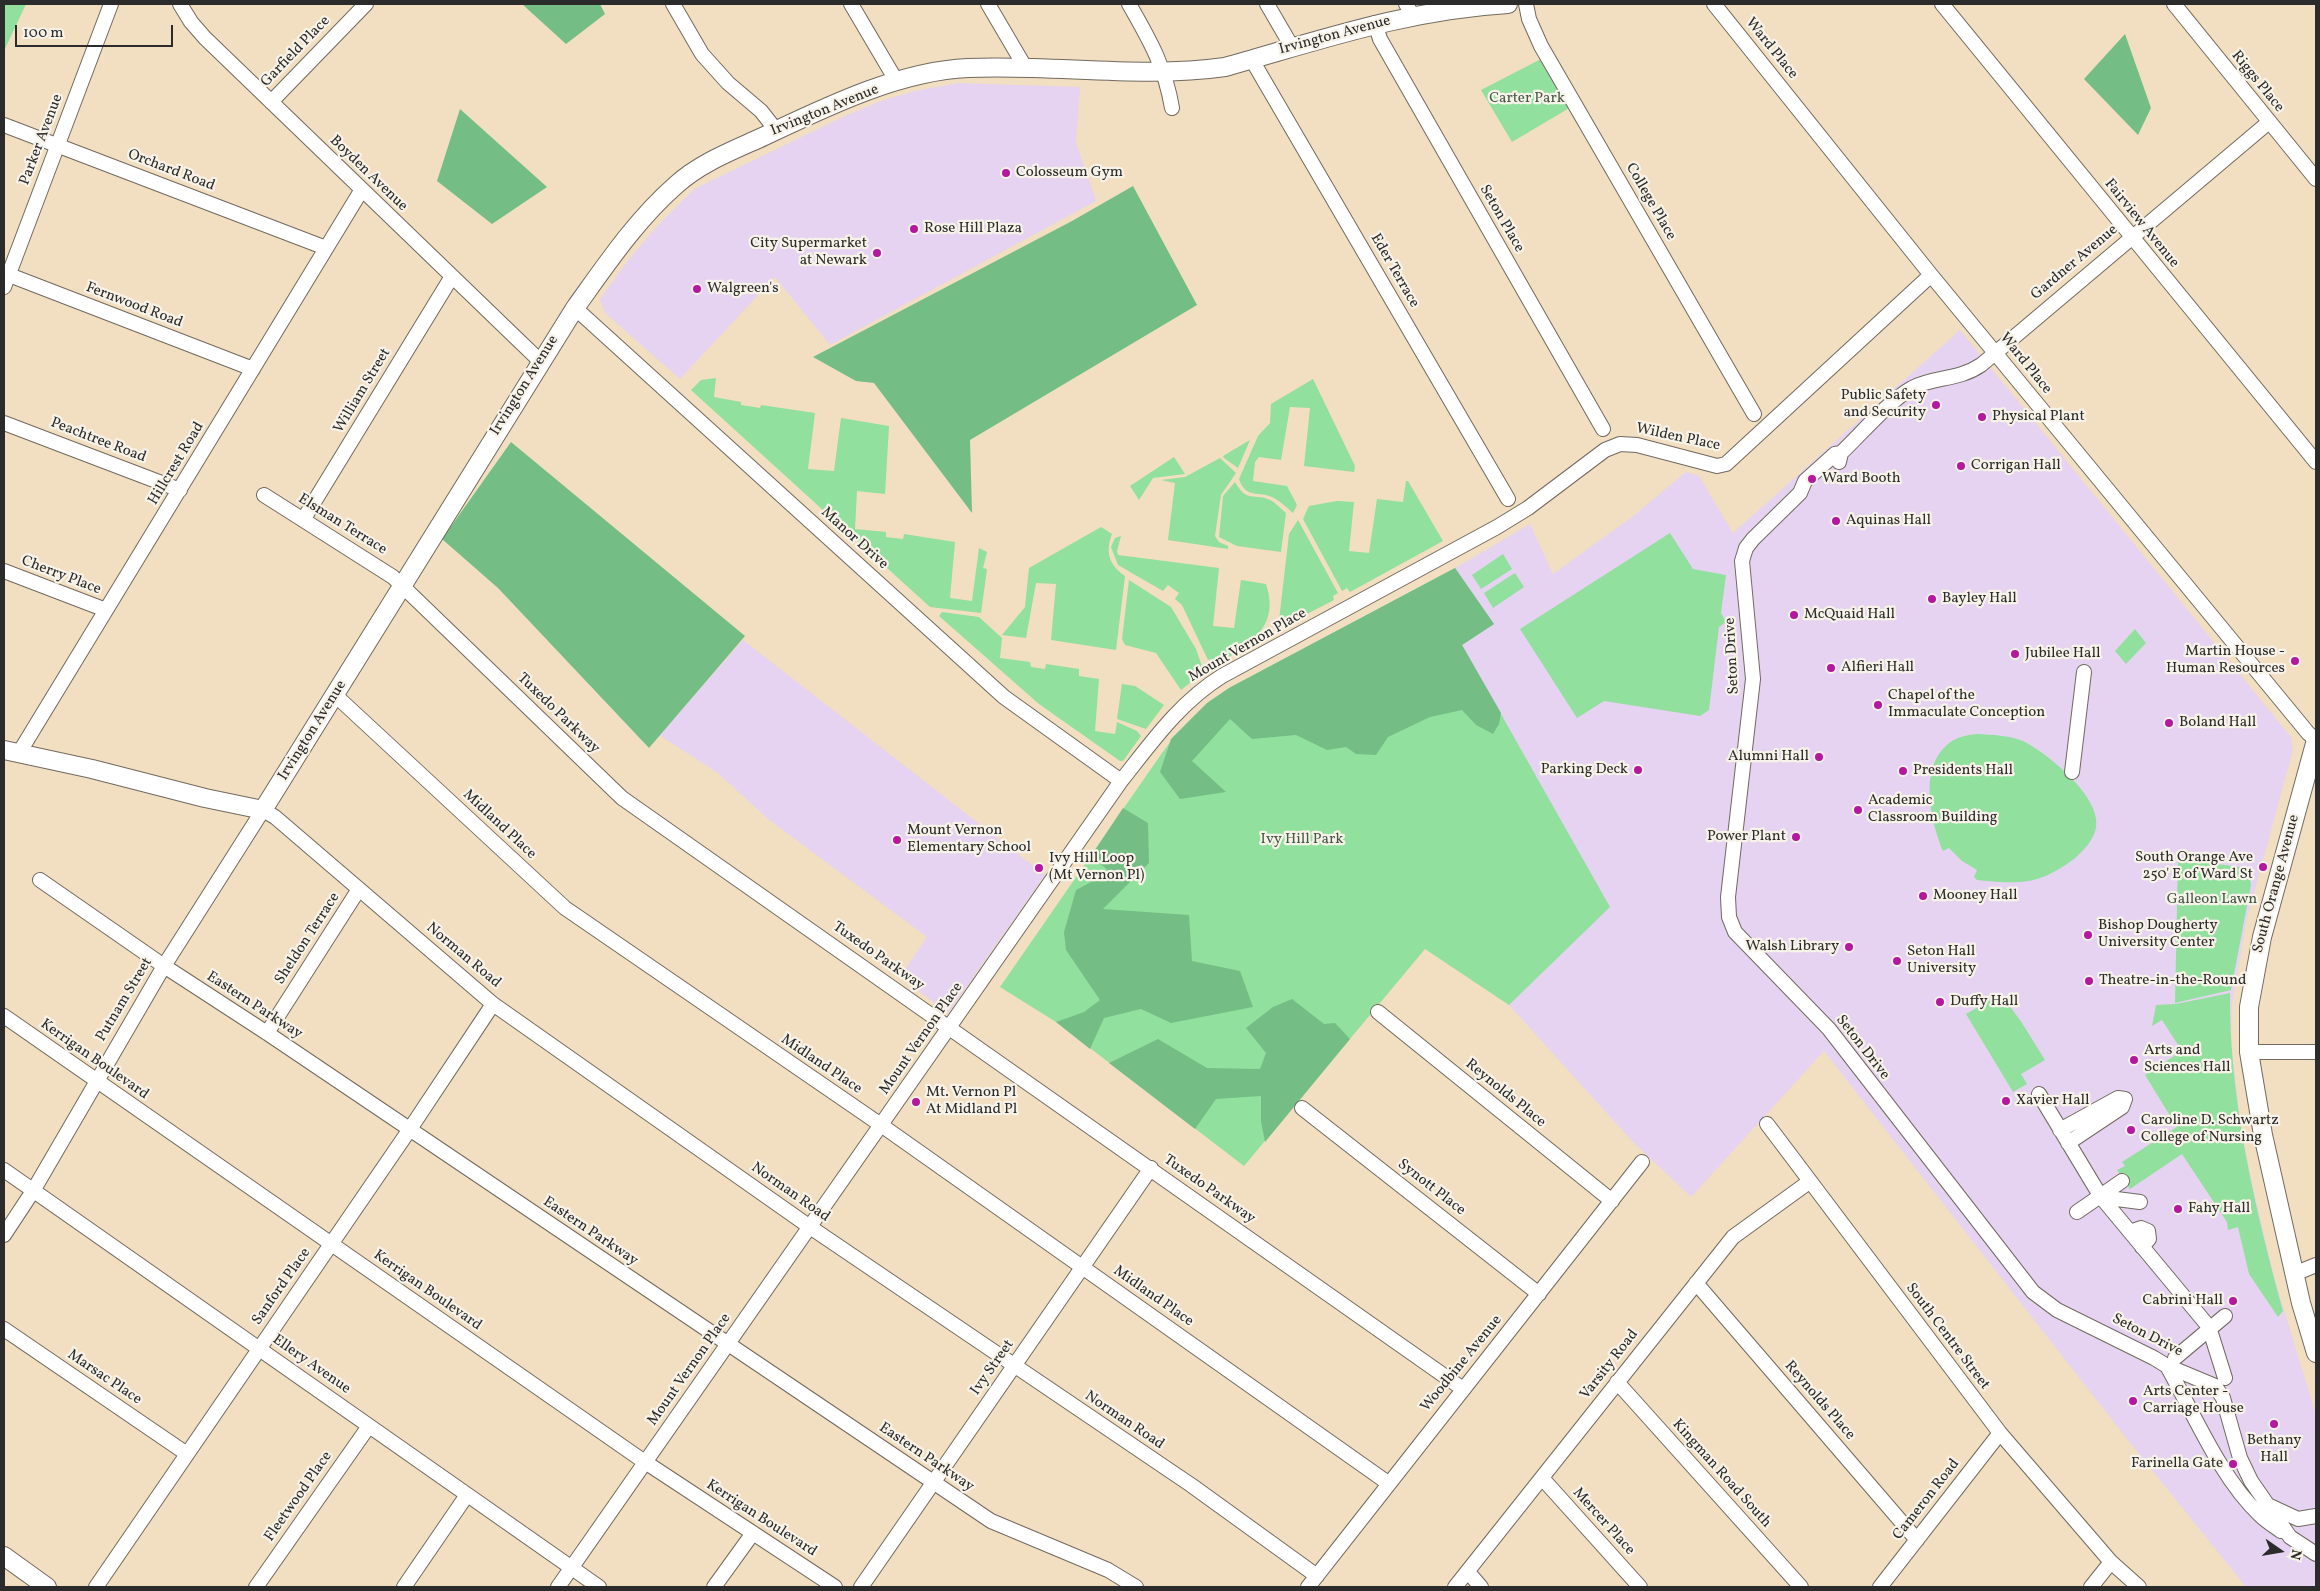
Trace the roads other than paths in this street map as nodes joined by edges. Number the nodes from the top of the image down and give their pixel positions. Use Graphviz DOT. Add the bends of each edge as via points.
graph roads {
  1 [pos="110,4"];
  2 [pos="180,4"];
  3 [pos="366,4"];
  4 [pos="673,4"];
  5 [pos="851,4"];
  6 [pos="988,4"];
  7 [pos="1129,4"];
  8 [pos="1267,4"];
  9 [pos="1508,4"];
  10 [pos="1526,4"];
  11 [pos="1714,4"];
  12 [pos="1942,4"];
  13 [pos="2174,4"];
  14 [pos="1410,10"];
  15 [pos="1375,23"];
  16 [pos="1292,47"];
  17 [pos="1252,60"];
  18 [pos="1025,67"];
  19 [pos="1163,70"];
  20 [pos="896,82"];
  21 [pos="270,102"];
  22 [pos="1172,108"];
  23 [pos="2269,122"];
  24 [pos="4,125"];
  25 [pos="776,130"];
  26 [pos="57,145"];
  27 [pos="2316,179"];
  28 [pos="361,191"];
  29 [pos="2131,238"];
  30 [pos="326,248"];
  31 [pos="1931,275"];
  32 [pos="5,278"];
  33 [pos="451,278"];
  34 [pos="575,308"];
  35 [pos="1995,352"];
  36 [pos="540,361"];
  37 [pos="253,369"];
  38 [pos="1754,414"];
  39 [pos="4,423"];
  40 [pos="1602,429"];
  41 [pos="2316,462"];
  42 [pos="180,490"];
  43 [pos="264,496"];
  44 [pos="1508,499"];
  45 [pos="303,520"];
  46 [pos="4,571"];
  47 [pos="402,585"];
  48 [pos="1385,587"];
  49 [pos="106,610"];
  50 [pos="2084,672"];
  51 [pos="335,695"];
  52 [pos="2316,740"];
  53 [pos="12,752"];
  54 [pos="2072,772"];
  55 [pos="1121,781"];
  56 [pos="263,810"];
  57 [pos="40,880"];
  58 [pos="359,888"];
  59 [pos="164,966"];
  60 [pos="493,1004"];
  61 [pos="1378,1012"];
  62 [pos="4,1016"];
  63 [pos="950,1027"];
  64 [pos="267,1033"];
  65 [pos="2249,1052"];
  66 [pos="2316,1052"];
  67 [pos="96,1081"];
  68 [pos="2039,1094"];
  69 [pos="1302,1108"];
  70 [pos="1766,1124"];
  71 [pos="881,1125"];
  72 [pos="410,1129"];
  73 [pos="2060,1130"];
  74 [pos="2068,1143"];
  75 [pos="1642,1162"];
  76 [pos="1151,1168"];
  77 [pos="4,1170"];
  78 [pos="2122,1181"];
  79 [pos="1810,1182"];
  80 [pos="33,1191"];
  81 [pos="2101,1197"];
  82 [pos="1612,1201"];
  83 [pos="2140,1202"];
  84 [pos="2077,1212"];
  85 [pos="810,1227"];
  86 [pos="4,1235"];
  87 [pos="331,1244"];
  88 [pos="2316,1265"];
  89 [pos="1082,1267"];
  90 [pos="2294,1274"];
  91 [pos="1696,1283"];
  92 [pos="1539,1294"];
  93 [pos="2225,1316"];
  94 [pos="2209,1328"];
  95 [pos="4,1329"];
  96 [pos="728,1345"];
  97 [pos="259,1349"];
  98 [pos="2316,1353"];
  99 [pos="2171,1362"];
  100 [pos="1014,1366"];
  101 [pos="2225,1378"];
  102 [pos="1617,1382"];
  103 [pos="1463,1388"];
  104 [pos="369,1426"];
  105 [pos="2000,1433"];
  106 [pos="187,1454"];
  107 [pos="646,1462"];
  108 [pos="1542,1478"];
  109 [pos="933,1483"];
  110 [pos="1388,1483"];
  111 [pos="467,1495"];
  112 [pos="2268,1505"];
  113 [pos="2316,1516"];
  114 [pos="753,1533"];
  115 [pos="2290,1537"];
  116 [pos="1917,1540"];
  117 [pos="2316,1554"];
  118 [pos="4,1556"];
  119 [pos="2110,1562"];
  120 [pos="572,1568"];
  121 [pos="1468,1572"];
  122 [pos="1317,1576"];
  123 [pos="47,1587"];
  124 [pos="96,1587"];
  125 [pos="256,1587"];
  126 [pos="404,1587"];
  127 [pos="558,1587"];
  128 [pos="599,1587"];
  129 [pos="714,1587"];
  130 [pos="835,1587"];
  131 [pos="861,1587"];
  132 [pos="1136,1587"];
  133 [pos="1308,1587"];
  134 [pos="1455,1587"];
  135 [pos="1482,1587"];
  136 [pos="1640,1587"];
  137 [pos="1801,1587"];
  138 [pos="1880,1587"];
  139 [pos="2091,1587"];
  140 [pos="2138,1587"];
  1 -- 26 [label="street, Parker Avenue"];
  2 -- 21 [label="street, Boyden Avenue" via="205,38"];
  3 -- 21 [label="street, Garfield Place"];
  4 -- 25 [label="street" via="702,54 728,83 762,111"];
  5 -- 20 [label="street"];
  6 -- 18 [label="street"];
  7 -- 19 [label="street" via="1156,50"];
  8 -- 16 [label="street"];
  9 -- 14 [label="main road, Irvington Avenue"];
  10 -- 38 [label="street, College Place" via="1529,20 1541,46"];
  11 -- 31 [label="street, Ward Place"];
  12 -- 29 [label="street, Fairview Avenue"];
  13 -- 23 [label="street, Riggs Place"];
  14 -- 15 [label="main road, Irvington Avenue"];
  15 -- 16 [label="main road, Irvington Avenue"];
  15 -- 40 [label="street, Seton Place" via="1380,38"];
  16 -- 17 [label="main road, Irvington Avenue"];
  17 -- 19 [label="main road, Irvington Avenue" via="1204,70"];
  17 -- 44 [label="street, Eder Terrace"];
  18 -- 19 [label="main road, Irvington Avenue"];
  18 -- 20 [label="main road, Irvington Avenue" via="957,69"];
  19 -- 22 [label="street"];
  20 -- 25 [label="main road, Irvington Avenue"];
  21 -- 28 [label="street, Boyden Avenue"];
  23 -- 27 [label="street, Riggs Place"];
  23 -- 29 [label="street, Gardner Avenue"];
  24 -- 26 [label="street, Orchard Road"];
  25 -- 34 [label="main road, Irvington Avenue" via="703,165 676,184 626,239"];
  26 -- 30 [label="street, Orchard Road"];
  26 -- 32 [label="street, Parker Avenue"];
  28 -- 30 [label="street, Hillcrest Road"];
  28 -- 33 [label="street, Boyden Avenue"];
  29 -- 35 [label="street, Gardner Avenue"];
  29 -- 41 [label="street, Fairview Avenue"];
  30 -- 37 [label="street, Hillcrest Road"];
  31 -- 35 [label="street, Ward Place"];
  31 -- 48 [label="street, Wilden Place" via="1726,464 1717,466 1637,445 1620,444 1605,450 1498,527"];
  32 -- 37 [label="street, Fernwood Road"];
  33 -- 36 [label="street, Boyden Avenue"];
  33 -- 45 [label="street, William Street"];
  34 -- 36 [label="main road, Irvington Avenue"];
  34 -- 55 [label="street, Manor Drive" via="1004,697"];
  35 -- 52 [label="street, Ward Place"];
  35 -- 99 [label="street, Seton Drive" via="1959,377 1925,383 1904,393 1842,453 1835,454 1805,481 1800,493 1746,548 1742,561 1753,679 1728,897 1731,924 1745,944 1829,1029 2033,1292 2057,1310 2154,1358"];
  36 -- 47 [label="main road, Irvington Avenue"];
  37 -- 42 [label="street, Hillcrest Road"];
  39 -- 42 [label="street, Peachtree Road"];
  42 -- 49 [label="street, Hillcrest Road"];
  43 -- 45 [label="street, Elsman Terrace"];
  45 -- 47 [label="street, Elsman Terrace"];
  46 -- 49 [label="street, Cherry Place"];
  47 -- 51 [label="main road, Irvington Avenue"];
  47 -- 63 [label="street, Tuxedo Parkway" via="622,798"];
  48 -- 55 [label="street, Mount Vernon Place" via="1203,688 1174,714"];
  49 -- 53 [label="street, Hillcrest Road"];
  50 -- 54 [label="street"];
  51 -- 56 [label="main road, Irvington Avenue"];
  51 -- 71 [label="street, Midland Place" via="565,908"];
  52 -- 65 [label="main road, South Orange Avenue" via="2260,945 2250,1007"];
  53 -- 56 [label="main road"];
  55 -- 63 [label="street, Mount Vernon Place"];
  56 -- 58 [label="street, Norman Road"];
  56 -- 59 [label="street, Putnam Street"];
  57 -- 59 [label="street, Eastern Parkway"];
  58 -- 60 [label="street, Norman Road"];
  58 -- 64 [label="street, Sheldon Terrace"];
  59 -- 64 [label="street, Eastern Parkway"];
  59 -- 67 [label="street, Putnam Street"];
  60 -- 72 [label="street, Sanford Place"];
  60 -- 85 [label="street, Norman Road"];
  61 -- 82 [label="street, Reynolds Place"];
  62 -- 67 [label="street, Kerrigan Boulevard"];
  63 -- 71 [label="street, Mount Vernon Place"];
  63 -- 76 [label="street, Tuxedo Parkway"];
  64 -- 72 [label="street, Eastern Parkway"];
  65 -- 66 [label="street"];
  65 -- 90 [label="main road, South Orange Avenue" via="2263,1135"];
  67 -- 80 [label="street, Putnam Street"];
  67 -- 87 [label="street, Kerrigan Boulevard"];
  68 -- 73 [label="street"];
  69 -- 92 [label="street, Synott Place"];
  70 -- 79 [label="street, South Centre Street"];
  71 -- 85 [label="street, Mount Vernon Place"];
  71 -- 89 [label="street, Midland Place"];
  72 -- 87 [label="street, Sanford Place"];
  72 -- 96 [label="street, Eastern Parkway"];
  73 -- 74 [label="street"];
  73 -- 74 [label="street" via="2118,1098 2125,1099 2122,1107"];
  74 -- 81 [label="street"];
  75 -- 82 [label="street, Woodbine Avenue"];
  76 -- 89 [label="street, Ivy Street"];
  76 -- 103 [label="street, Tuxedo Parkway"];
  77 -- 80 [label="street, Ellery Avenue"];
  78 -- 81 [label="street"];
  79 -- 91 [label="street, Varsity Road" via="1733,1237"];
  79 -- 105 [label="street, South Centre Street"];
  80 -- 86 [label="street, Putnam Street"];
  80 -- 97 [label="street, Ellery Avenue"];
  81 -- 83 [label="street"];
  81 -- 84 [label="street"];
  81 -- 94 [label="street"];
  82 -- 92 [label="street, Woodbine Avenue"];
  85 -- 96 [label="street, Mount Vernon Place"];
  85 -- 100 [label="street, Norman Road"];
  87 -- 97 [label="street, Sanford Place"];
  87 -- 107 [label="street, Kerrigan Boulevard"];
  88 -- 90 [label="street"];
  89 -- 100 [label="street, Ivy Street"];
  89 -- 110 [label="street, Midland Place"];
  90 -- 98 [label="main road, South Orange Avenue"];
  91 -- 102 [label="street, Varsity Road"];
  91 -- 116 [label="street, Reynolds Place"];
  92 -- 103 [label="street, Woodbine Avenue"];
  93 -- 94 [label="street"];
  94 -- 99 [label="street"];
  94 -- 101 [label="street"];
  95 -- 106 [label="street, Marsac Place"];
  96 -- 107 [label="street, Mount Vernon Place"];
  96 -- 109 [label="street, Eastern Parkway"];
  97 -- 104 [label="street, Ellery Avenue"];
  97 -- 106 [label="street, Sanford Place"];
  99 -- 112 [label="street, Seton Drive" via="2215,1386 2223,1398 2245,1470"];
  99 -- 115 [label="street" via="2205,1436 2243,1495 2260,1515"];
  100 -- 109 [label="street, Ivy Street"];
  100 -- 122 [label="street, Norman Road" via="1191,1485"];
  102 -- 108 [label="street, Varsity Road"];
  102 -- 137 [label="street, Kingman Road South"];
  103 -- 110 [label="street, Woodbine Avenue"];
  104 -- 111 [label="street, Ellery Avenue"];
  104 -- 125 [label="street, Fleetwood Place"];
  105 -- 116 [label="street, Cameron Road"];
  105 -- 119 [label="street, South Centre Street"];
  106 -- 124 [label="street, Sanford Place"];
  107 -- 114 [label="street, Kerrigan Boulevard"];
  107 -- 120 [label="street, Mount Vernon Place"];
  108 -- 121 [label="street, Varsity Road"];
  108 -- 136 [label="street, Mercer Place"];
  109 -- 131 [label="street, Ivy Street"];
  109 -- 132 [label="street, Eastern Parkway" via="992,1521 1108,1570"];
  110 -- 122 [label="street, Woodbine Avenue"];
  111 -- 120 [label="street, Ellery Avenue"];
  111 -- 126 [label="street"];
  112 -- 113 [label="street" via="2298,1519"];
  112 -- 115 [label="street, Seton Drive"];
  114 -- 129 [label="street"];
  114 -- 130 [label="street, Kerrigan Boulevard"];
  115 -- 117 [label="street, Seton Drive"];
  116 -- 138 [label="street, Cameron Road"];
  118 -- 123 [label="main road"];
  119 -- 139 [label="street"];
  119 -- 140 [label="street, South Centre Street"];
  120 -- 127 [label="street, Mount Vernon Place"];
  120 -- 128 [label="street, Ellery Avenue"];
  121 -- 134 [label="street, Varsity Road"];
  121 -- 135 [label="street"];
  122 -- 133 [label="street, Woodbine Avenue"];
}
